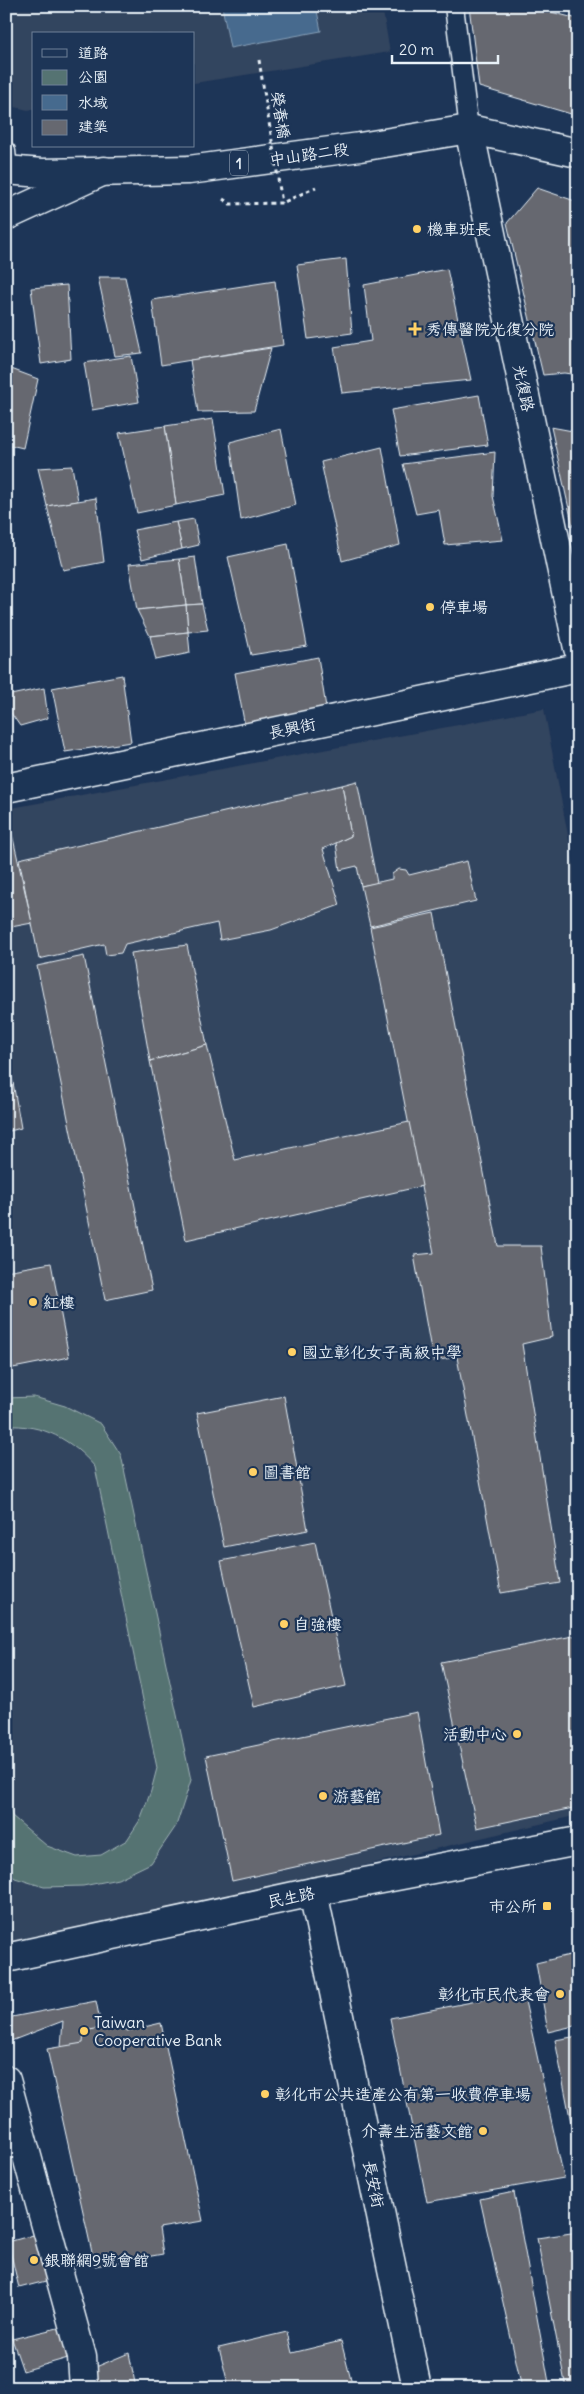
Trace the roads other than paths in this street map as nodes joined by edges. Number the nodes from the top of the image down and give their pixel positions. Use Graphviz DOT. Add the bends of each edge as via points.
graph roads {
  1 [pos="454,6"];
  2 [pos="469,128"];
  3 [pos="578,153"];
  4 [pos="7,164"];
  5 [pos="104,171"];
  6 [pos="6,216"];
  7 [pos="578,648"];
  8 [pos="578,668"];
  9 [pos="6,788"];
  10 [pos="578,1840"];
  11 [pos="313,1892"];
  12 [pos="6,1958"];
  13 [pos="6,2080"];
  14 [pos="84,2388"];
  15 [pos="416,2388"];
  1 -- 2 [label="lane"];
  2 -- 3 [label="street, 中山路二段 / 1"];
  2 -- 5 [label="street, 中山路二段 / 1" via="190,170"];
  2 -- 7 [label="street, 光復路"];
  4 -- 5 [label="street, 中山路二段 / 1" via="42,173"];
  5 -- 6 [label="street"];
  8 -- 9 [label="street, 長興街"];
  10 -- 11 [label="street, 民生路"];
  11 -- 12 [label="street, 民生路"];
  11 -- 15 [label="street, 長安街"];
  13 -- 14 [label="street" via="82,2357"];
}
